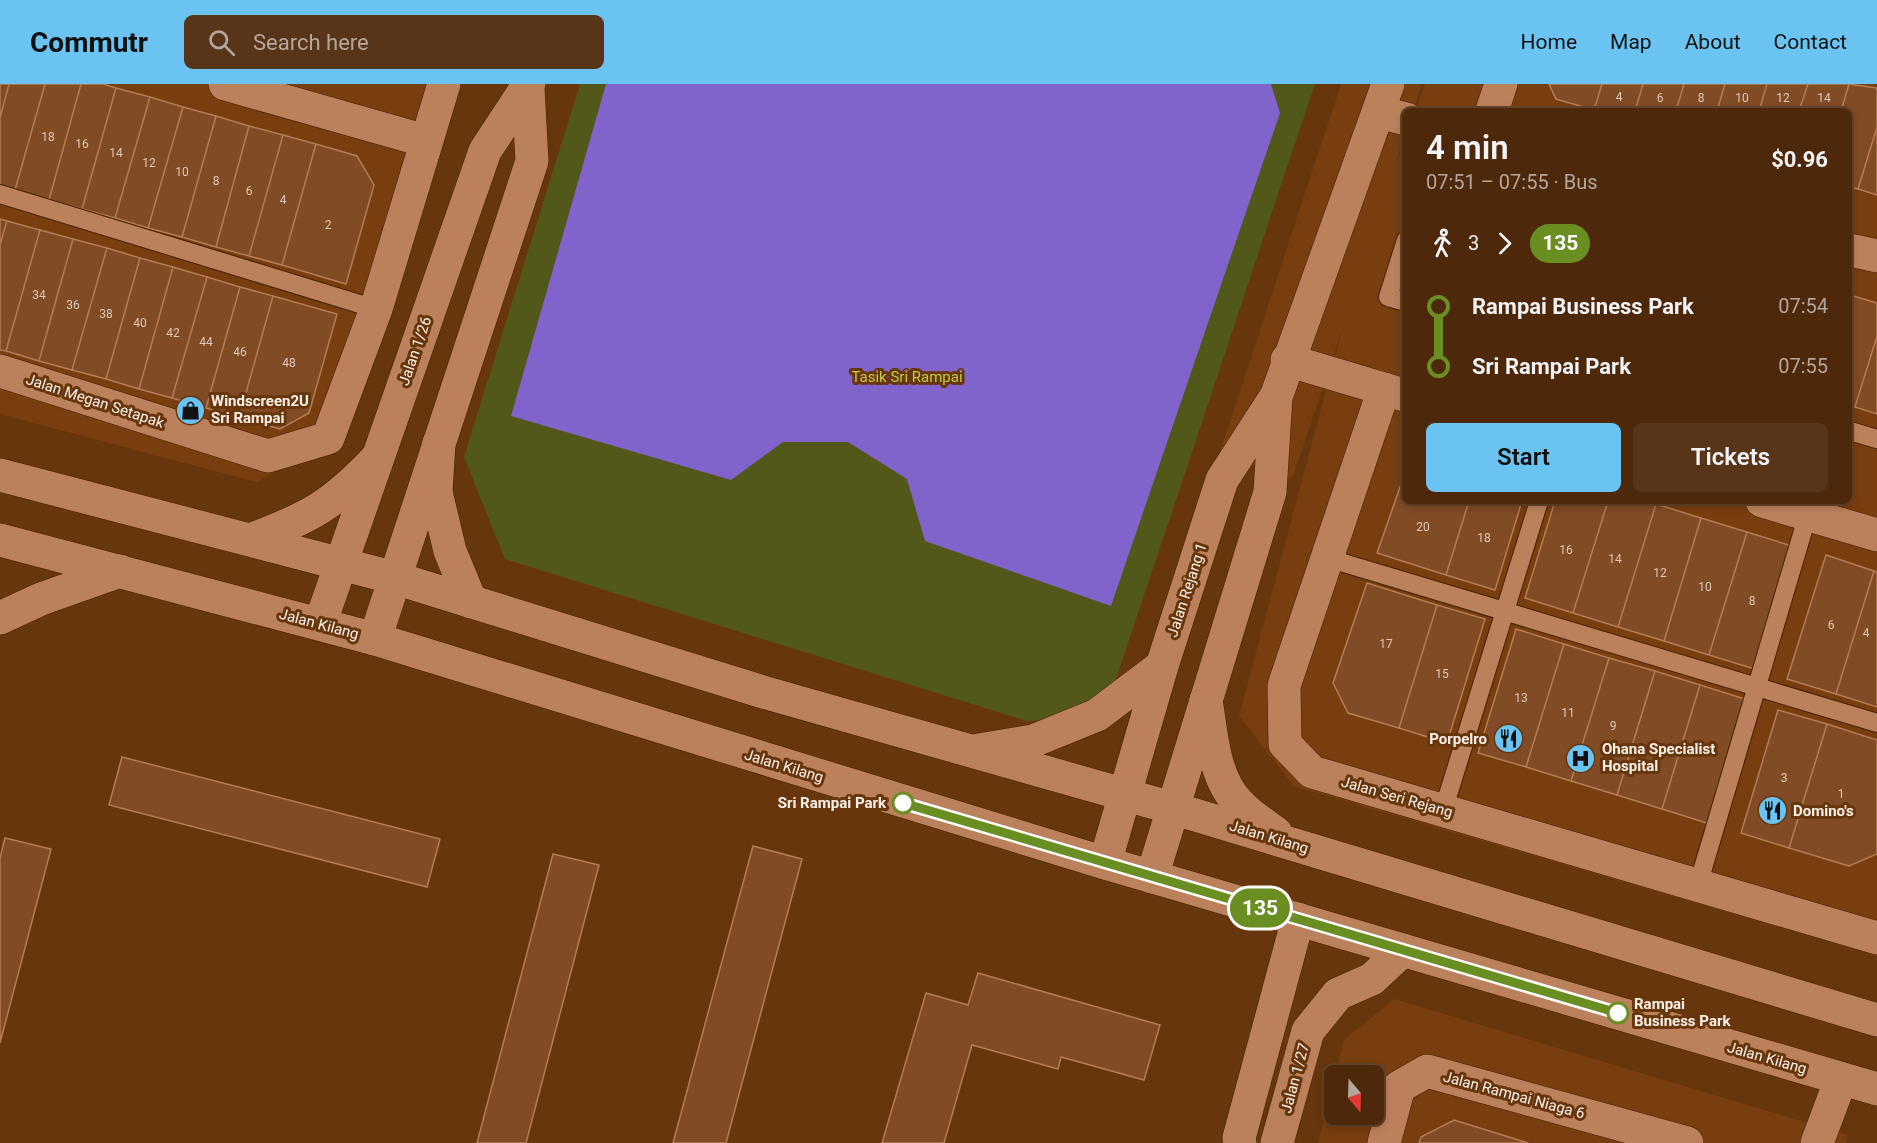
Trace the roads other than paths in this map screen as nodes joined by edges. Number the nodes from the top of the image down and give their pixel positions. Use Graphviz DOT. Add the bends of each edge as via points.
graph roads {
  1 [pos="225,84"];
  2 [pos="444,84"];
  3 [pos="1501,84"];
  4 [pos="529,86"];
  5 [pos="1391,105"];
  6 [pos="1493,108"];
  7 [pos="426,141"];
  8 [pos="0,194"];
  9 [pos="1852,250"];
  10 [pos="1402,253"];
  11 [pos="1877,256"];
  12 [pos="1402,301"];
  13 [pos="376,309"];
  14 [pos="1287,360"];
  15 [pos="0,371"];
  16 [pos="1394,392"];
  17 [pos="1276,397"];
  18 [pos="1852,432"];
  19 [pos="1877,439"];
  20 [pos="439,443"];
  21 [pos="378,457"];
  22 [pos="0,475"];
  23 [pos="1538,504"];
  24 [pos="1773,504"];
  25 [pos="1808,514"];
  26 [pos="1877,535"];
  27 [pos="0,540"];
  28 [pos="250,540"];
  29 [pos="1327,558"];
  30 [pos="341,563"];
  31 [pos="120,571"];
  32 [pos="395,578"];
  33 [pos="471,602"];
  34 [pos="1505,612"];
  35 [pos="0,618"];
  36 [pos="320,624"];
  37 [pos="375,639"];
  38 [pos="1162,666"];
  39 [pos="1756,687"];
  40 [pos="1206,700"];
  41 [pos="1877,723"];
  42 [pos="972,752"];
  43 [pos="1124,795"];
  44 [pos="1172,808"];
  45 [pos="1443,811"];
  46 [pos="1293,844"];
  47 [pos="1105,864"];
  48 [pos="1152,877"];
  49 [pos="1698,885"];
  50 [pos="1298,920"];
  51 [pos="1877,938"];
  52 [pos="1402,950"];
  53 [pos="1876,1017"];
  54 [pos="1841,1079"];
  55 [pos="1877,1089"];
  56 [pos="1240,1143"];
  57 [pos="1277,1143"];
  58 [pos="1384,1143"];
  59 [pos="1688,1143"];
  60 [pos="1817,1143"];
  1 -- 7 [label="street"];
  2 -- 7 [label="street"];
  3 -- 6 [label="street"];
  4 -- 20 [label="street, Jalan 1/26" via="532,161"];
  4 -- 21 [label="street, Jalan 1/26" via="485,151"];
  5 -- 14 [label="street, Jalan Rejang 1"];
  7 -- 13 [label="street"];
  8 -- 13 [label="lane"];
  9 -- 11 [label="street"];
  10 -- 12 [label="lane" via="1388,297"];
  13 -- 15 [label="street, Jalan Megan Setapak" via="328,438 268,456"];
  14 -- 16 [label="street"];
  14 -- 17 [label="street, Jalan Rejang 1"];
  16 -- 29 [label="street, Jalan Seri Rejang"];
  17 -- 38 [label="street, Jalan Rejang 1" via="1222,480"];
  17 -- 40 [label="street, Jalan Rejang 1" via="1270,492"];
  18 -- 19 [label="lane"];
  20 -- 32 [label="street, Jalan 1/26"];
  20 -- 33 [label="street" via="436,492 450,550"];
  21 -- 28 [label="street" via="349,489 325,507"];
  21 -- 30 [label="street, Jalan 1/26"];
  22 -- 28 [label="street, Jalan Kilang"];
  23 -- 34 [label="lane"];
  24 -- 25 [label="street"];
  25 -- 26 [label="street"];
  25 -- 39 [label="lane"];
  27 -- 31 [label="street, Jalan Kilang"];
  28 -- 30 [label="street, Jalan Kilang"];
  29 -- 34 [label="lane"];
  29 -- 45 [label="street, Jalan Seri Rejang" via="1284,686 1285,744 1312,772"];
  30 -- 32 [label="street, Jalan Kilang"];
  30 -- 36 [label="street, Jalan 1/26"];
  31 -- 35 [label="street"];
  31 -- 36 [label="street, Jalan Kilang"];
  32 -- 33 [label="street, Jalan Kilang"];
  32 -- 37 [label="street, Jalan 1/26"];
  33 -- 42 [label="street, Jalan Kilang"];
  34 -- 39 [label="lane"];
  34 -- 45 [label="lane"];
  36 -- 37 [label="street, Jalan Kilang"];
  37 -- 47 [label="street, Jalan Kilang"];
  38 -- 42 [label="street" via="1097,715 1033,741"];
  38 -- 43 [label="street, Jalan Rejang 1"];
  39 -- 41 [label="lane"];
  39 -- 49 [label="lane"];
  40 -- 44 [label="street, Jalan Rejang 1"];
  40 -- 46 [label="street" via="1217,762 1231,794 1256,819"];
  42 -- 43 [label="street, Jalan Kilang"];
  43 -- 44 [label="street, Jalan Kilang"];
  43 -- 47 [label="street, Jalan Rejang 1"];
  44 -- 46 [label="street, Jalan Kilang"];
  44 -- 48 [label="street, Jalan Rejang 1"];
  45 -- 49 [label="street, Jalan Seri Rejang"];
  46 -- 53 [label="street, Jalan Kilang"];
  47 -- 48 [label="street, Jalan Kilang"];
  48 -- 50 [label="street, Jalan Kilang"];
  49 -- 51 [label="street, Jalan Seri Rejang"];
  50 -- 52 [label="street, Jalan Kilang"];
  50 -- 56 [label="street"];
  52 -- 54 [label="street, Jalan Kilang"];
  52 -- 57 [label="street, Jalan 1/27" via="1372,979 1338,994 1308,1031"];
  54 -- 55 [label="street, Jalan Kilang"];
  54 -- 60 [label="street"];
  58 -- 59 [label="street, Jalan Rampai Niaga 6" via="1399,1087 1427,1071"];
}
